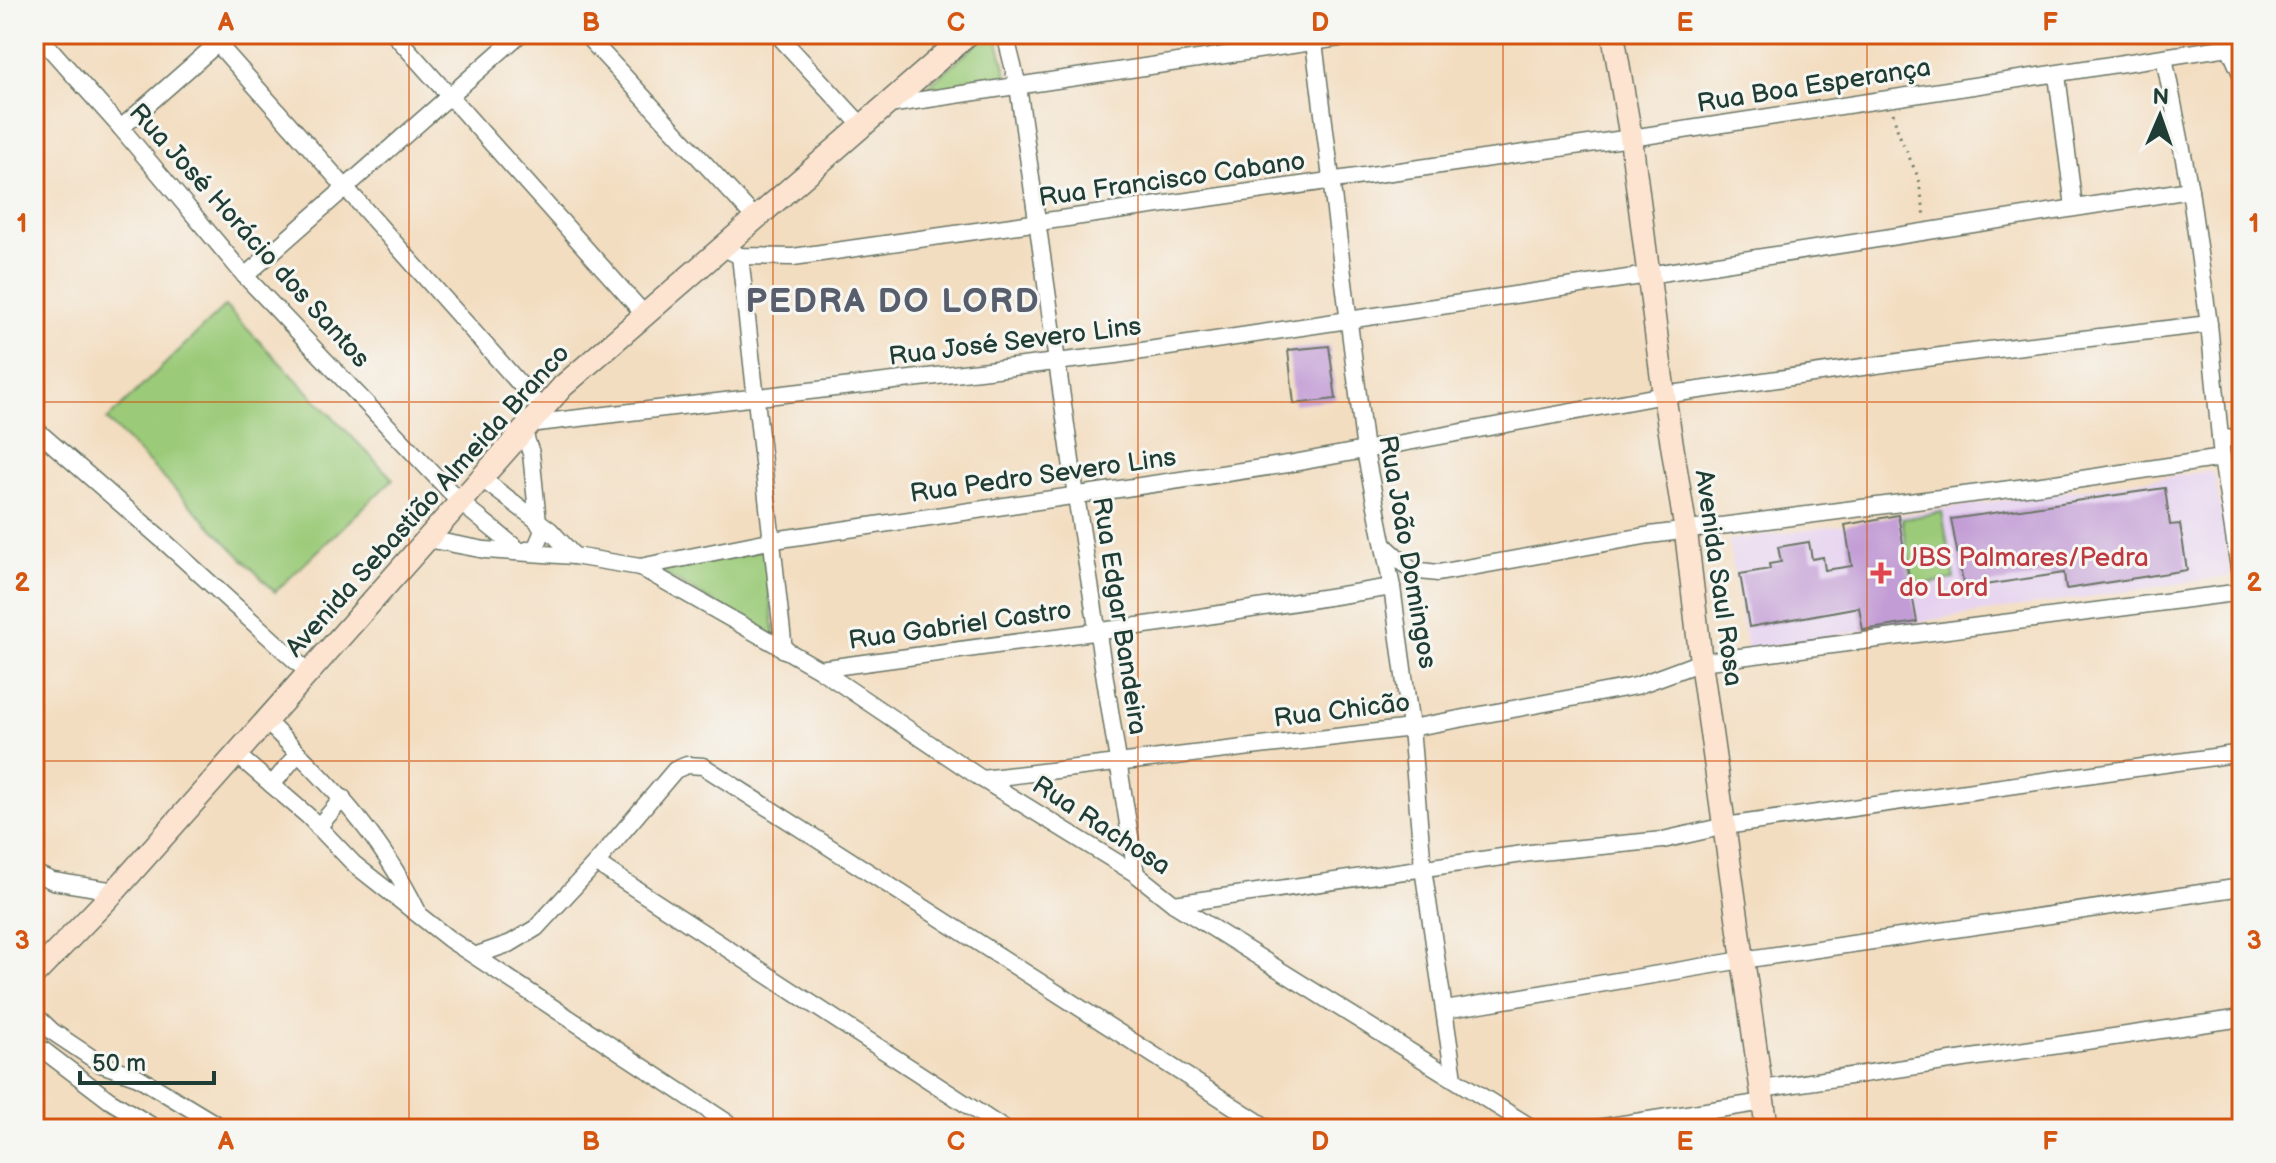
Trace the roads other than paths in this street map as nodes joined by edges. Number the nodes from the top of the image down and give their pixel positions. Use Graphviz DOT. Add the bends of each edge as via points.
graph roads {
  1 [pos="37,34"];
  2 [pos="394,34"];
  3 [pos="520,34"];
  4 [pos="585,34"];
  5 [pos="777,34"];
  6 [pos="1005,34"];
  7 [pos="1366,34"];
  8 [pos="1613,34"];
  9 [pos="963,35"];
  10 [pos="218,37"];
  11 [pos="1313,38"];
  12 [pos="2235,46"];
  13 [pos="2164,57"];
  14 [pos="2057,75"];
  15 [pos="2242,76"];
  16 [pos="1018,86"];
  17 [pos="447,95"];
  18 [pos="888,105"];
  19 [pos="863,127"];
  20 [pos="121,128"];
  21 [pos="1631,138"];
  22 [pos="1330,182"];
  23 [pos="346,187"];
  24 [pos="2190,190"];
  25 [pos="2074,207"];
  26 [pos="755,218"];
  27 [pos="1039,223"];
  28 [pos="731,251"];
  29 [pos="1648,275"];
  30 [pos="245,276"];
  31 [pos="644,314"];
  32 [pos="1348,320"];
  33 [pos="2209,324"];
  34 [pos="1058,361"];
  35 [pos="1664,395"];
  36 [pos="758,398"];
  37 [pos="531,421"];
  38 [pos="34,428"];
  39 [pos="2220,438"];
  40 [pos="2242,439"];
  41 [pos="1365,451"];
  42 [pos="2222,458"];
  43 [pos="482,479"];
  44 [pos="1076,496"];
  45 [pos="461,503"];
  46 [pos="538,522"];
  47 [pos="1686,532"];
  48 [pos="427,539"];
  49 [pos="774,540"];
  50 [pos="1384,545"];
  51 [pos="521,552"];
  52 [pos="574,556"];
  53 [pos="640,567"];
  54 [pos="1392,587"];
  55 [pos="2242,590"];
  56 [pos="1098,631"];
  57 [pos="784,650"];
  58 [pos="1701,662"];
  59 [pos="819,669"];
  60 [pos="310,674"];
  61 [pos="266,721"];
  62 [pos="1411,728"];
  63 [pos="298,753"];
  64 [pos="2242,753"];
  65 [pos="236,754"];
  66 [pos="1118,762"];
  67 [pos="982,779"];
  68 [pos="272,785"];
  69 [pos="343,798"];
  70 [pos="1725,826"];
  71 [pos="318,827"];
  72 [pos="596,863"];
  73 [pos="1423,868"];
  74 [pos="34,873"];
  75 [pos="1136,874"];
  76 [pos="2242,887"];
  77 [pos="115,891"];
  78 [pos="1174,904"];
  79 [pos="418,911"];
  80 [pos="477,955"];
  81 [pos="1742,960"];
  82 [pos="34,975"];
  83 [pos="1445,1010"];
  84 [pos="34,1014"];
  85 [pos="2242,1018"];
  86 [pos="34,1043"];
  87 [pos="101,1064"];
  88 [pos="1454,1078"];
  89 [pos="89,1086"];
  90 [pos="1763,1096"];
  91 [pos="157,1129"];
  92 [pos="224,1129"];
  93 [pos="737,1129"];
  94 [pos="1004,1129"];
  95 [pos="1269,1129"];
  96 [pos="1534,1129"];
  97 [pos="1591,1129"];
  98 [pos="1767,1129"];
  1 -- 20 [label="street, Rua José Horácio dos Santos"];
  2 -- 17 [label="street"];
  3 -- 17 [label="street"];
  4 -- 26 [label="street"];
  5 -- 19 [label="street"];
  6 -- 16 [label="street, Rua Edgar Bandeira"];
  7 -- 11 [label="street"];
  8 -- 21 [label="street, Avenida Saul Rosa"];
  9 -- 18 [label="street, Avenida Sebastião Almeida Branco"];
  10 -- 20 [label="street"];
  10 -- 23 [label="street"];
  11 -- 16 [label="street"];
  11 -- 22 [label="street, Rua João Domingos"];
  12 -- 13 [label="street, Rua Boa Esperança"];
  12 -- 15 [label="street"];
  13 -- 14 [label="street, Rua Boa Esperança"];
  13 -- 24 [label="street"];
  14 -- 21 [label="street, Rua Boa Esperança"];
  14 -- 25 [label="street"];
  16 -- 18 [label="street"];
  16 -- 27 [label="street, Rua Edgar Bandeira"];
  17 -- 23 [label="street"];
  17 -- 31 [label="street"];
  18 -- 19 [label="street, Avenida Sebastião Almeida Branco"];
  19 -- 26 [label="street, Avenida Sebastião Almeida Branco"];
  20 -- 30 [label="street, Rua José Horácio dos Santos"];
  21 -- 22 [label="street, Rua Francisco Cabano"];
  21 -- 29 [label="street, Avenida Saul Rosa"];
  22 -- 27 [label="street, Rua Francisco Cabano"];
  22 -- 32 [label="street, Rua João Domingos"];
  23 -- 30 [label="street"];
  23 -- 37 [label="street"];
  24 -- 25 [label="street, Rua José Severo Lins"];
  24 -- 33 [label="street"];
  25 -- 29 [label="street, Rua José Severo Lins"];
  26 -- 28 [label="street, Avenida Sebastião Almeida Branco"];
  27 -- 28 [label="street, Rua Francisco Cabano" via="793,257"];
  27 -- 34 [label="street, Rua Edgar Bandeira"];
  28 -- 31 [label="street, Avenida Sebastião Almeida Branco"];
  28 -- 36 [label="street"];
  29 -- 32 [label="street, Rua José Severo Lins"];
  29 -- 35 [label="street, Avenida Saul Rosa"];
  30 -- 45 [label="street, Rua José Horácio dos Santos"];
  31 -- 37 [label="street, Avenida Sebastião Almeida Branco"];
  32 -- 34 [label="street, Rua José Severo Lins"];
  32 -- 41 [label="street, Rua João Domingos"];
  33 -- 35 [label="street, Rua Pedro Severo Lins"];
  33 -- 39 [label="street"];
  34 -- 36 [label="street, Rua José Severo Lins"];
  34 -- 44 [label="street, Rua Edgar Bandeira"];
  35 -- 41 [label="street, Rua Pedro Severo Lins"];
  35 -- 47 [label="street, Avenida Saul Rosa"];
  36 -- 37 [label="street, Rua José Severo Lins"];
  36 -- 49 [label="street"];
  37 -- 43 [label="street, Avenida Sebastião Almeida Branco"];
  37 -- 46 [label="street"];
  38 -- 60 [label="street"];
  39 -- 40 [label="street"];
  39 -- 42 [label="street"];
  41 -- 44 [label="street, Rua Pedro Severo Lins"];
  41 -- 50 [label="street, Rua João Domingos"];
  42 -- 47 [label="street"];
  42 -- 55 [label="street"];
  43 -- 45 [label="street, Avenida Sebastião Almeida Branco"];
  43 -- 46 [label="street"];
  44 -- 49 [label="street, Rua Pedro Severo Lins"];
  44 -- 56 [label="street, Rua Edgar Bandeira"];
  45 -- 48 [label="street, Avenida Sebastião Almeida Branco"];
  45 -- 51 [label="street"];
  46 -- 51 [label="street" via="543,531 540,541"];
  46 -- 52 [label="street" via="563,540"];
  47 -- 50 [label="street" via="1438,573 1411,570"];
  47 -- 58 [label="street, Avenida Saul Rosa"];
  48 -- 51 [label="street, Rua Pedro Severo Lins"];
  48 -- 60 [label="street, Avenida Sebastião Almeida Branco"];
  49 -- 53 [label="street, Rua Pedro Severo Lins"];
  49 -- 57 [label="street"];
  50 -- 54 [label="street, Rua João Domingos"];
  51 -- 52 [label="street, Rua Pedro Severo Lins"];
  52 -- 53 [label="street, Rua Pedro Severo Lins"];
  53 -- 57 [label="street, Rua Rachosa"];
  54 -- 56 [label="street, Rua Gabriel Castro"];
  54 -- 62 [label="street, Rua João Domingos"];
  55 -- 58 [label="street, Rua Chicão"];
  56 -- 59 [label="street, Rua Gabriel Castro"];
  56 -- 66 [label="street, Rua Edgar Bandeira"];
  57 -- 59 [label="street, Rua Rachosa"];
  58 -- 62 [label="street, Rua Chicão" via="1636,686"];
  58 -- 70 [label="street, Avenida Saul Rosa"];
  59 -- 67 [label="street, Rua Rachosa"];
  60 -- 61 [label="street, Avenida Sebastião Almeida Branco"];
  61 -- 63 [label="street"];
  61 -- 65 [label="street, Avenida Sebastião Almeida Branco"];
  62 -- 66 [label="street, Rua Chicão"];
  62 -- 73 [label="street, Rua João Domingos"];
  63 -- 68 [label="street"];
  63 -- 69 [label="street"];
  64 -- 70 [label="street"];
  65 -- 68 [label="street"];
  65 -- 77 [label="street, Avenida Sebastião Almeida Branco"];
  66 -- 67 [label="street, Rua Chicão"];
  66 -- 75 [label="street, Rua Edgar Bandeira"];
  67 -- 75 [label="street, Rua Rachosa"];
  68 -- 71 [label="street"];
  69 -- 71 [label="street"];
  69 -- 79 [label="street" via="386,854"];
  70 -- 73 [label="street" via="1663,840"];
  70 -- 81 [label="street, Avenida Saul Rosa"];
  71 -- 79 [label="street" via="354,864"];
  72 -- 80 [label="street" via="536,928"];
  72 -- 94 [label="street"];
  72 -- 95 [label="street" via="675,770 703,766"];
  73 -- 78 [label="street"];
  73 -- 83 [label="street, Rua João Domingos"];
  74 -- 77 [label="street" via="68,885"];
  75 -- 78 [label="street, Rua Rachosa"];
  76 -- 81 [label="street"];
  77 -- 82 [label="street, Avenida Sebastião Almeida Branco"];
  78 -- 88 [label="street, Rua Rachosa"];
  79 -- 80 [label="street"];
  80 -- 93 [label="street"];
  81 -- 83 [label="street"];
  81 -- 90 [label="street, Avenida Saul Rosa"];
  83 -- 88 [label="street, Rua João Domingos"];
  84 -- 87 [label="street"];
  85 -- 90 [label="street"];
  86 -- 89 [label="street"];
  87 -- 89 [label="street"];
  87 -- 92 [label="street" via="138,1077"];
  88 -- 96 [label="street, Rua Rachosa"];
  89 -- 91 [label="street"];
  90 -- 97 [label="street"];
  90 -- 98 [label="street, Avenida Saul Rosa"];
}
